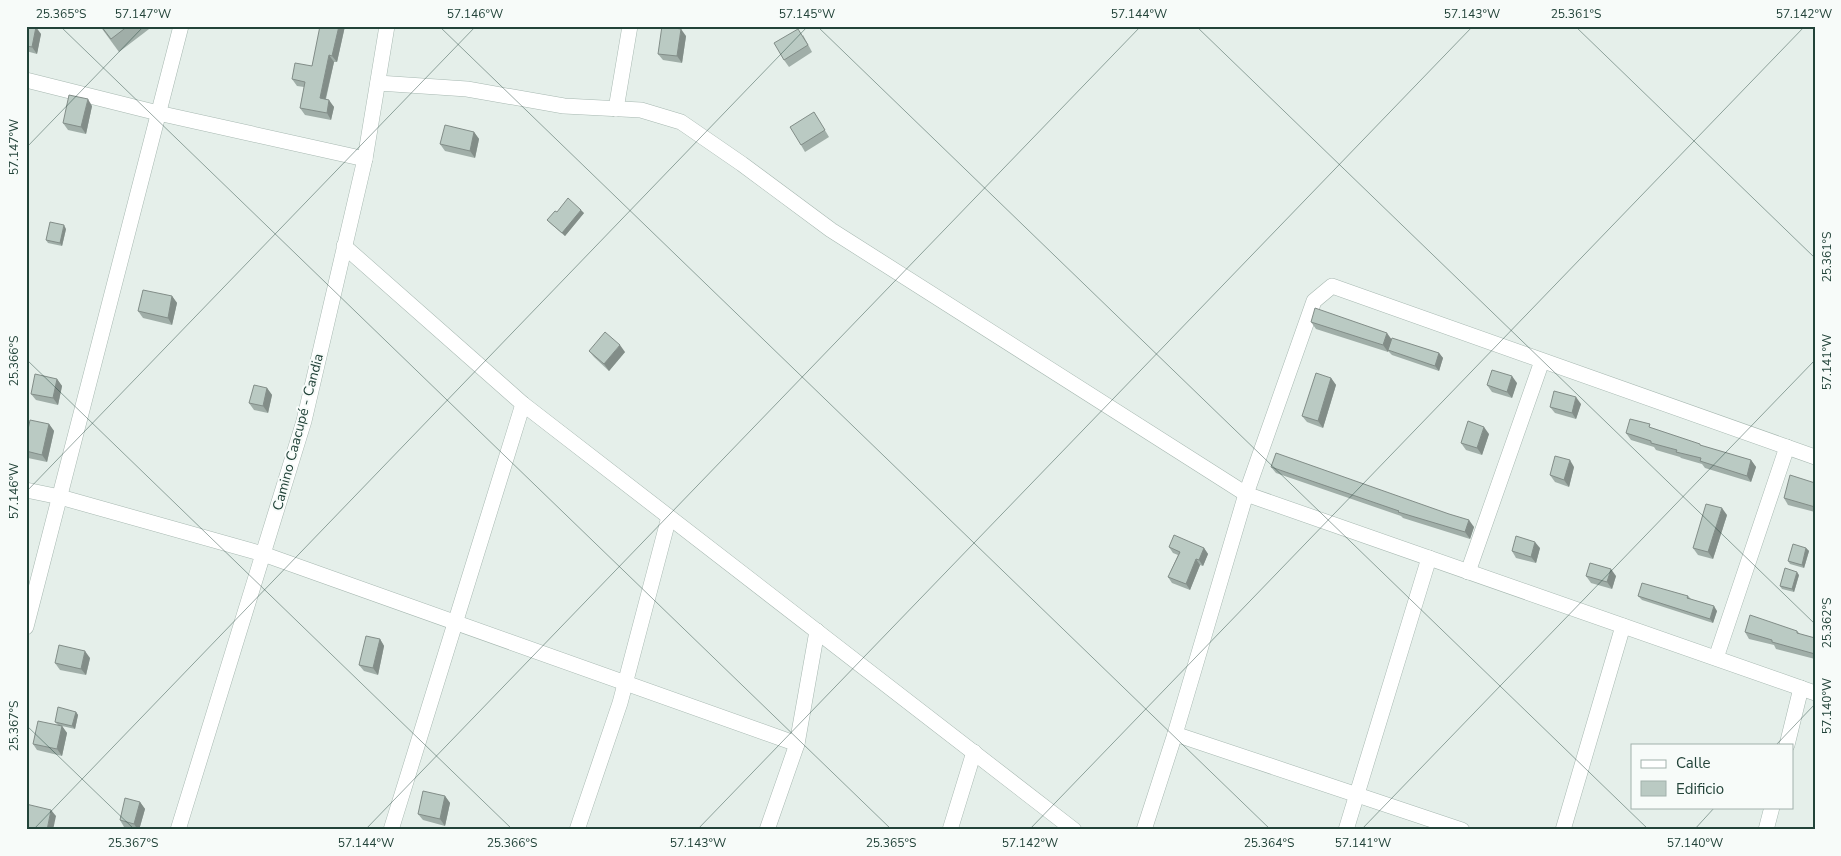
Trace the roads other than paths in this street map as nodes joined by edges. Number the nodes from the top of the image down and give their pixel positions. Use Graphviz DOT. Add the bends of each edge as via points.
graph roads {
  1 [pos="181,26"];
  2 [pos="388,26"];
  3 [pos="630,26"];
  4 [pos="26,80"];
  5 [pos="378,83"];
  6 [pos="616,109"];
  7 [pos="158,113"];
  8 [pos="365,159"];
  9 [pos="344,246"];
  10 [pos="1542,361"];
  11 [pos="524,404"];
  12 [pos="1787,447"];
  13 [pos="1815,457"];
  14 [pos="26,490"];
  15 [pos="1246,494"];
  16 [pos="60,497"];
  17 [pos="669,517"];
  18 [pos="263,554"];
  19 [pos="1429,558"];
  20 [pos="1468,572"];
  21 [pos="456,622"];
  22 [pos="1623,626"];
  23 [pos="26,627"];
  24 [pos="817,631"];
  25 [pos="1716,658"];
  26 [pos="626,683"];
  27 [pos="1808,690"];
  28 [pos="1175,734"];
  29 [pos="797,744"];
  30 [pos="1787,744"];
  31 [pos="974,752"];
  32 [pos="1357,795"];
  33 [pos="1772,808"];
  34 [pos="178,830"];
  35 [pos="391,830"];
  36 [pos="577,830"];
  37 [pos="767,830"];
  38 [pos="950,830"];
  39 [pos="1074,830"];
  40 [pos="1144,830"];
  41 [pos="1346,830"];
  42 [pos="1462,830"];
  43 [pos="1563,830"];
  44 [pos="1766,830"];
  1 -- 7 [label="street"];
  2 -- 5 [label="street, Camino Caacupé - Candia"];
  3 -- 6 [label="street"];
  4 -- 7 [label="street"];
  5 -- 6 [label="street" via="467,89 564,106"];
  5 -- 8 [label="street, Camino Caacupé - Candia"];
  6 -- 15 [label="street" via="641,110 680,122 831,230"];
  7 -- 8 [label="street"];
  7 -- 16 [label="street"];
  8 -- 9 [label="street, Camino Caacupé - Candia"];
  9 -- 11 [label="street"];
  9 -- 18 [label="street, Camino Caacupé - Candia" via="304,421"];
  10 -- 12 [label="street"];
  10 -- 15 [label="street" via="1332,286 1314,301"];
  10 -- 20 [label="street"];
  11 -- 17 [label="street"];
  11 -- 21 [label="street"];
  12 -- 13 [label="street"];
  12 -- 25 [label="street"];
  14 -- 16 [label="street"];
  15 -- 19 [label="street"];
  15 -- 28 [label="street"];
  16 -- 18 [label="street"];
  16 -- 23 [label="street"];
  17 -- 24 [label="street"];
  17 -- 26 [label="street"];
  18 -- 21 [label="street"];
  18 -- 34 [label="street, Camino Caacupé - Candia"];
  19 -- 20 [label="street"];
  19 -- 32 [label="street"];
  20 -- 22 [label="street"];
  21 -- 26 [label="street"];
  21 -- 35 [label="street"];
  22 -- 25 [label="street"];
  22 -- 43 [label="street"];
  24 -- 29 [label="street"];
  24 -- 31 [label="street"];
  25 -- 27 [label="street"];
  26 -- 29 [label="street"];
  26 -- 36 [label="street"];
  27 -- 30 [label="street"];
  28 -- 32 [label="street"];
  28 -- 40 [label="street"];
  29 -- 37 [label="street"];
  31 -- 38 [label="street"];
  31 -- 39 [label="street"];
  32 -- 41 [label="street"];
  32 -- 42 [label="street"];
  33 -- 44 [label="street"];
}
